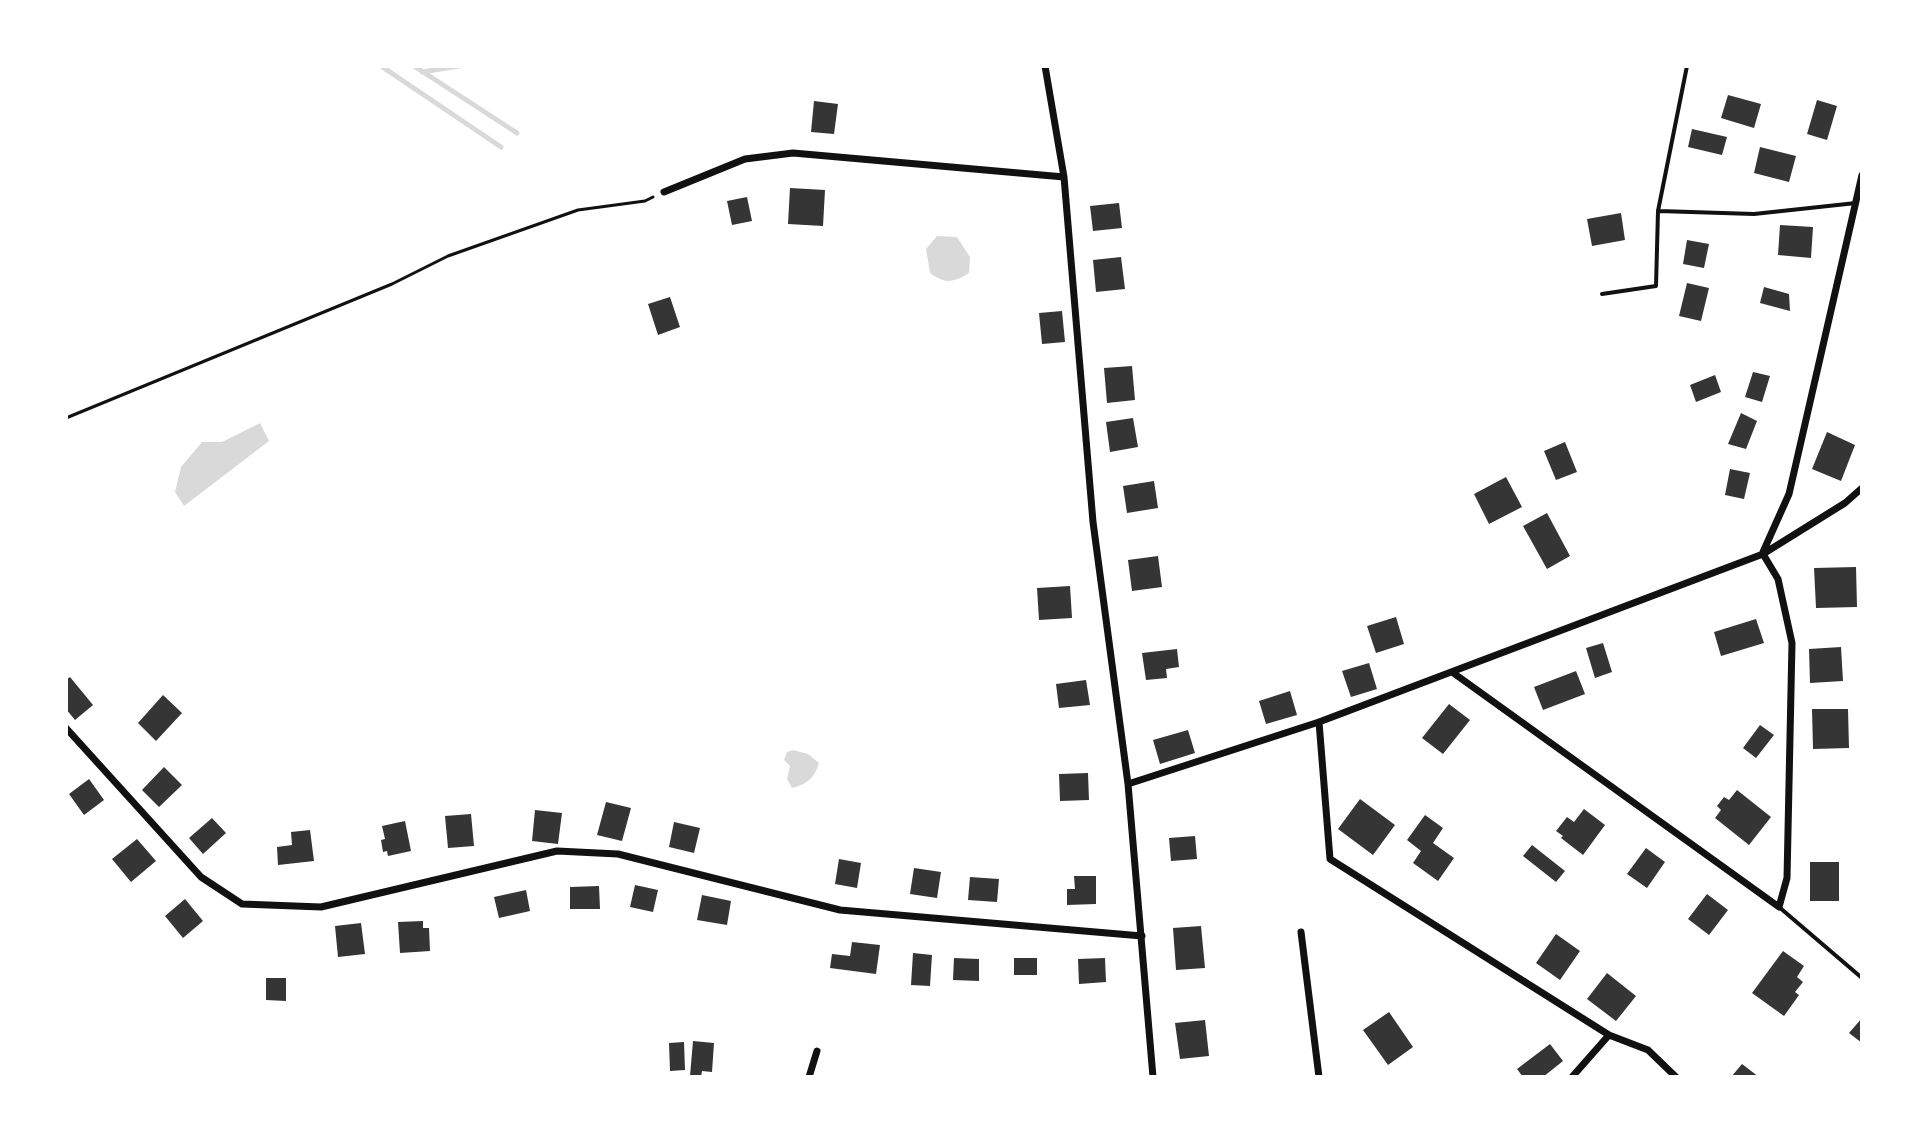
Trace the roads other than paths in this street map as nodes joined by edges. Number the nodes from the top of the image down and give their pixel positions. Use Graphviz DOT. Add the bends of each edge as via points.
graph roads {
  1 [pos="1045,66"];
  2 [pos="1687,66"];
  3 [pos="1862,175"];
  4 [pos="1064,177"];
  5 [pos="664,192"];
  6 [pos="1856,203"];
  7 [pos="1658,211"];
  8 [pos="1602,294"];
  9 [pos="1862,488"];
  10 [pos="1763,554"];
  11 [pos="1452,672"];
  12 [pos="1319,722"];
  13 [pos="66,728"];
  14 [pos="1128,784"];
  15 [pos="1779,907"];
  16 [pos="1301,932"];
  17 [pos="1142,936"];
  18 [pos="1862,978"];
  19 [pos="1609,1035"];
  20 [pos="817,1051"];
  21 [pos="809,1077"];
  22 [pos="1153,1077"];
  23 [pos="1319,1077"];
  24 [pos="1572,1077"];
  25 [pos="1676,1077"];
  1 -- 4 [label="street"];
  2 -- 7 [label="lane"];
  3 -- 6 [label="street"];
  4 -- 5 [label="street" via="793,153 745,159"];
  4 -- 14 [label="street" via="1093,522"];
  6 -- 7 [label="lane" via="1754,214"];
  6 -- 10 [label="street" via="1789,494"];
  7 -- 8 [label="lane" via="1656,286"];
  9 -- 10 [label="street"];
  10 -- 11 [label="street"];
  10 -- 15 [label="street" via="1778,579 1792,643 1787,878"];
  11 -- 12 [label="street"];
  11 -- 15 [label="street"];
  12 -- 14 [label="street"];
  12 -- 19 [label="street" via="1330,859"];
  13 -- 17 [label="street" via="201,877 242,904 321,907 557,851 618,854 840,910"];
  14 -- 17 [label="street"];
  15 -- 18 [label="lane"];
  16 -- 23 [label="street"];
  17 -- 22 [label="street"];
  19 -- 24 [label="street"];
  19 -- 25 [label="street" via="1648,1050"];
  20 -- 21 [label="street"];
}
